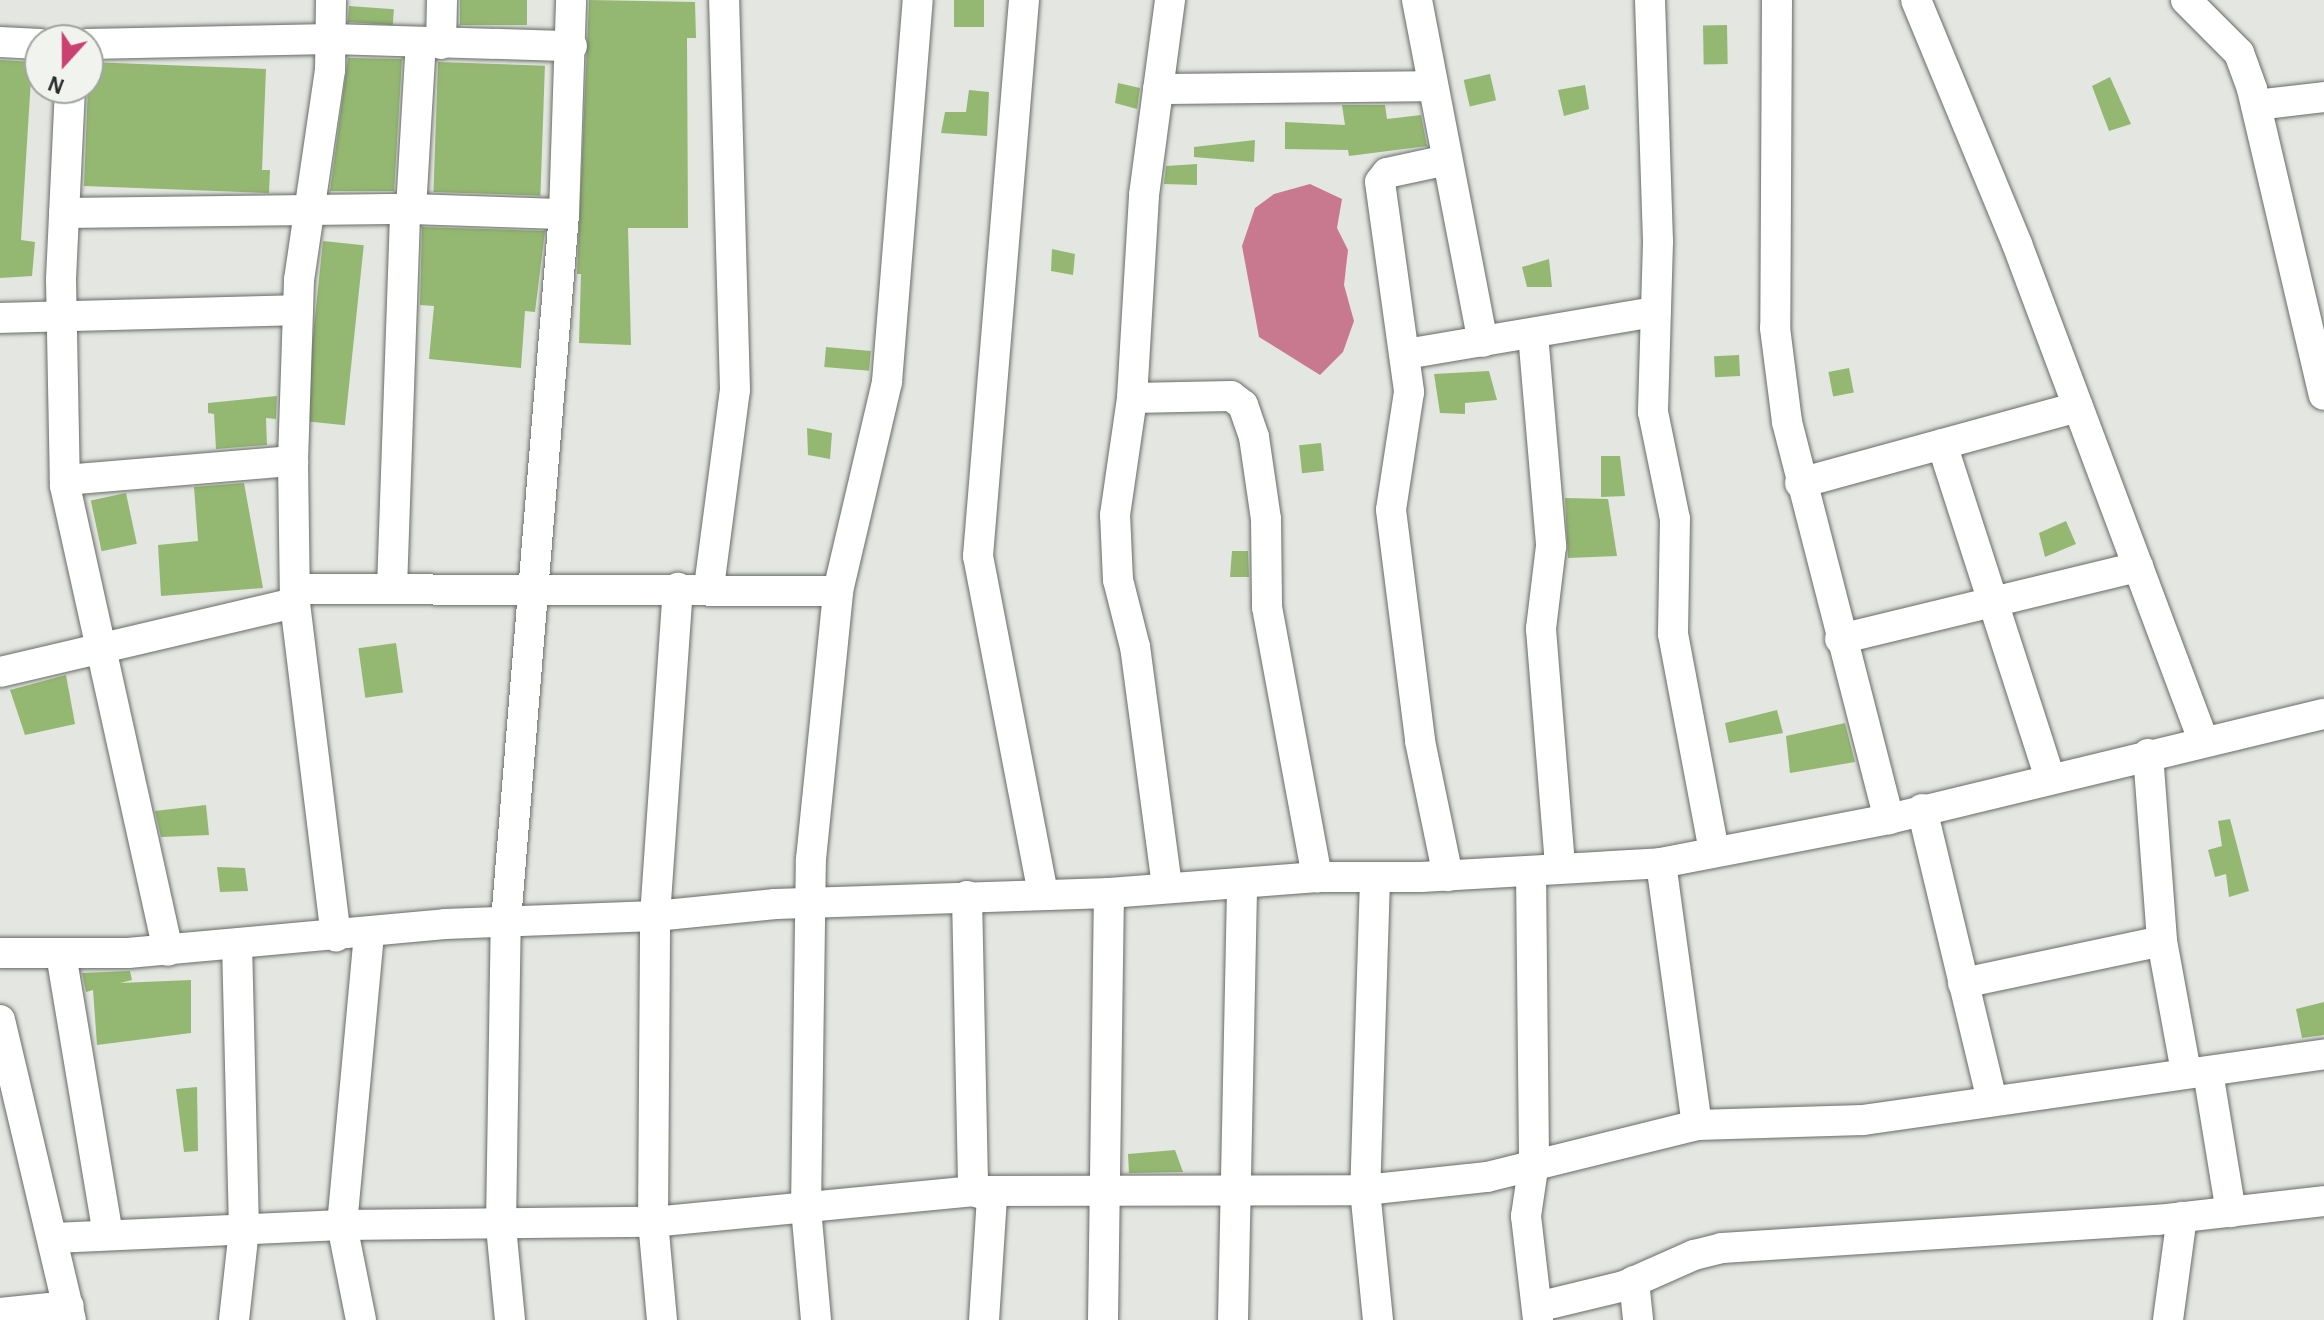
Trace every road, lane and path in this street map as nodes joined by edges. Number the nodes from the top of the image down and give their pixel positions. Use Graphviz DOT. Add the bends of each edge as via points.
graph roads {
  1 [pos="331,0"];
  2 [pos="442,0"];
  3 [pos="571,0"];
  4 [pos="724,0"];
  5 [pos="918,0"];
  6 [pos="1024,0"];
  7 [pos="1170,0"];
  8 [pos="1417,0"];
  9 [pos="1650,0"];
  10 [pos="1777,0"];
  11 [pos="1916,0"];
  12 [pos="2186,0"];
  13 [pos="331,39"];
  14 [pos="0,42"];
  15 [pos="24,43"];
  16 [pos="431,43"];
  17 [pos="104,44"];
  18 [pos="572,46"];
  19 [pos="1432,86"];
  20 [pos="1158,89"];
  21 [pos="2324,97"];
  22 [pos="69,104"];
  23 [pos="2256,105"];
  24 [pos="1447,160"];
  25 [pos="408,210"];
  26 [pos="309,212"];
  27 [pos="64,213"];
  28 [pos="564,214"];
  29 [pos="298,310"];
  30 [pos="1655,312"];
  31 [pos="0,318"];
  32 [pos="61,318"];
  33 [pos="1533,334"];
  34 [pos="1483,342"];
  35 [pos="1406,354"];
  36 [pos="2324,395"];
  37 [pos="1132,398"];
  38 [pos="2078,407"];
  39 [pos="1942,444"];
  40 [pos="293,461"];
  41 [pos="65,480"];
  42 [pos="1800,483"];
  43 [pos="2138,567"];
  44 [pos="709,587"];
  45 [pos="392,588"];
  46 [pos="678,588"];
  47 [pos="532,590"];
  48 [pos="838,591"];
  49 [pos="295,596"];
  50 [pos="1991,602"];
  51 [pos="1840,639"];
  52 [pos="99,646"];
  53 [pos="0,672"];
  54 [pos="2324,714"];
  55 [pos="2203,740"];
  56 [pos="2148,754"];
  57 [pos="2050,778"];
  58 [pos="1922,809"];
  59 [pos="1889,819"];
  60 [pos="1714,852"];
  61 [pos="1661,863"];
  62 [pos="1546,869"];
  63 [pos="1448,876"];
  64 [pos="1317,877"];
  65 [pos="1375,879"];
  66 [pos="1242,884"];
  67 [pos="1167,886"];
  68 [pos="1043,893"];
  69 [pos="1109,893"];
  70 [pos="967,896"];
  71 [pos="810,903"];
  72 [pos="655,916"];
  73 [pos="506,921"];
  74 [pos="369,933"];
  75 [pos="336,936"];
  76 [pos="2162,941"];
  77 [pos="237,945"];
  78 [pos="168,951"];
  79 [pos="0,953"];
  80 [pos="61,954"];
  81 [pos="1963,983"];
  82 [pos="0,1020"];
  83 [pos="2324,1054"];
  84 [pos="2197,1072"];
  85 [pos="7,1095"];
  86 [pos="1992,1101"];
  87 [pos="1697,1125"];
  88 [pos="1534,1162"];
  89 [pos="1365,1190"];
  90 [pos="973,1191"];
  91 [pos="1238,1191"];
  92 [pos="1102,1194"];
  93 [pos="2324,1201"];
  94 [pos="806,1209"];
  95 [pos="2231,1212"];
  96 [pos="2182,1217"];
  97 [pos="653,1222"];
  98 [pos="342,1225"];
  99 [pos="501,1226"];
  100 [pos="244,1229"];
  101 [pos="108,1235"];
  102 [pos="54,1238"];
  103 [pos="1634,1281"];
  104 [pos="0,1313"];
  105 [pos="70,1313"];
  106 [pos="1535,1317"];
  107 [pos="234,1320"];
  108 [pos="361,1320"];
  109 [pos="510,1320"];
  110 [pos="662,1320"];
  111 [pos="816,1320"];
  112 [pos="984,1320"];
  113 [pos="1103,1320"];
  114 [pos="1233,1320"];
  115 [pos="1378,1320"];
  116 [pos="1638,1320"];
  117 [pos="2168,1320"];
  1 -- 13 [label="street"];
  2 -- 16 [label="street"];
  3 -- 18 [label="street"];
  4 -- 44 [label="street" via="735,390"];
  5 -- 48 [label="street" via="887,382"];
  6 -- 68 [label="street" via="978,556"];
  7 -- 20 [label="street"];
  8 -- 19 [label="street"];
  9 -- 30 [label="street" via="1657,179"];
  10 -- 42 [label="street" via="1775,328"];
  11 -- 38 [label="street"];
  12 -- 23 [label="street" via="2239,53"];
  13 -- 16 [label="street"];
  13 -- 17 [label="street"];
  13 -- 26 [label="street"];
  14 -- 15 [label="street"];
  16 -- 18 [label="street"];
  16 -- 25 [label="street"];
  18 -- 28 [label="street"];
  19 -- 20 [label="street"];
  19 -- 24 [label="street"];
  20 -- 37 [label="street" via="1144,195"];
  21 -- 23 [label="street"];
  22 -- 27 [label="street"];
  23 -- 36 [label="street"];
  24 -- 34 [label="street"];
  24 -- 35 [label="street" via="1387,173 1380,182"];
  25 -- 26 [label="street"];
  25 -- 28 [label="street"];
  25 -- 45 [label="street"];
  26 -- 27 [label="street"];
  26 -- 29 [label="street"];
  27 -- 32 [label="street"];
  28 -- 47 [label="street"];
  29 -- 32 [label="street"];
  29 -- 40 [label="street"];
  30 -- 33 [label="street"];
  30 -- 60 [label="street" via="1653,412 1675,519 1673,634"];
  31 -- 32 [label="street"];
  32 -- 41 [label="street"];
  33 -- 34 [label="street"];
  33 -- 62 [label="street" via="1551,546 1541,629"];
  34 -- 35 [label="street"];
  35 -- 63 [label="street" via="1409,392 1391,510 1420,741"];
  37 -- 64 [label="street" via="1231,396 1243,405 1254,437 1266,519 1267,607"];
  37 -- 67 [label="street" via="1115,515 1118,580 1135,647"];
  38 -- 39 [label="street"];
  38 -- 43 [label="street"];
  39 -- 42 [label="street"];
  39 -- 50 [label="street"];
  40 -- 41 [label="street"];
  40 -- 49 [label="street"];
  41 -- 52 [label="street"];
  42 -- 51 [label="street"];
  43 -- 50 [label="street"];
  43 -- 55 [label="street"];
  44 -- 46 [label="street"];
  44 -- 48 [label="street"];
  45 -- 47 [label="street"];
  45 -- 49 [label="street"];
  46 -- 47 [label="street"];
  46 -- 72 [label="street"];
  47 -- 73 [label="street"];
  48 -- 71 [label="street"];
  49 -- 52 [label="street"];
  49 -- 75 [label="street"];
  50 -- 51 [label="street"];
  50 -- 57 [label="street"];
  51 -- 59 [label="street"];
  52 -- 53 [label="street"];
  52 -- 78 [label="street"];
  54 -- 55 [label="street"];
  55 -- 56 [label="street"];
  56 -- 57 [label="street"];
  56 -- 76 [label="street"];
  57 -- 58 [label="street"];
  58 -- 59 [label="street"];
  58 -- 81 [label="street"];
  59 -- 60 [label="street"];
  60 -- 61 [label="street"];
  61 -- 62 [label="street"];
  61 -- 87 [label="street"];
  62 -- 63 [label="street"];
  62 -- 88 [label="street"];
  63 -- 65 [label="street"];
  64 -- 65 [label="street"];
  64 -- 66 [label="street"];
  65 -- 89 [label="street"];
  66 -- 67 [label="street"];
  66 -- 91 [label="street"];
  67 -- 69 [label="street"];
  68 -- 69 [label="street"];
  68 -- 70 [label="street"];
  69 -- 92 [label="street"];
  70 -- 71 [label="street"];
  70 -- 90 [label="street"];
  71 -- 72 [label="street"];
  71 -- 94 [label="street"];
  72 -- 73 [label="street"];
  72 -- 97 [label="street"];
  73 -- 74 [label="street"];
  73 -- 99 [label="street"];
  74 -- 75 [label="street"];
  74 -- 98 [label="street"];
  75 -- 77 [label="street"];
  76 -- 81 [label="street"];
  76 -- 84 [label="street"];
  77 -- 78 [label="street"];
  77 -- 100 [label="street"];
  78 -- 80 [label="street"];
  79 -- 80 [label="street"];
  80 -- 101 [label="street"];
  81 -- 86 [label="street"];
  82 -- 85 [label="street"];
  83 -- 84 [label="street"];
  84 -- 86 [label="street"];
  84 -- 95 [label="street"];
  85 -- 102 [label="street"];
  86 -- 87 [label="street" via="1849,1121"];
  87 -- 88 [label="street"];
  88 -- 89 [label="street" via="1487,1177"];
  88 -- 106 [label="street" via="1526,1216"];
  89 -- 91 [label="street"];
  89 -- 115 [label="street"];
  90 -- 92 [label="street"];
  90 -- 94 [label="street"];
  90 -- 112 [label="street" via="992,1197"];
  91 -- 92 [label="street"];
  91 -- 114 [label="street"];
  92 -- 113 [label="street"];
  93 -- 95 [label="street"];
  94 -- 97 [label="street"];
  94 -- 111 [label="street"];
  95 -- 96 [label="street"];
  96 -- 103 [label="street" via="1722,1248"];
  96 -- 117 [label="street"];
  97 -- 99 [label="street"];
  97 -- 110 [label="street"];
  98 -- 99 [label="street"];
  98 -- 100 [label="street"];
  98 -- 108 [label="street"];
  99 -- 109 [label="street"];
  100 -- 101 [label="street"];
  100 -- 107 [label="street"];
  101 -- 102 [label="street"];
  102 -- 105 [label="street"];
  103 -- 106 [label="street"];
  103 -- 116 [label="street"];
  104 -- 105 [label="street"];
}
